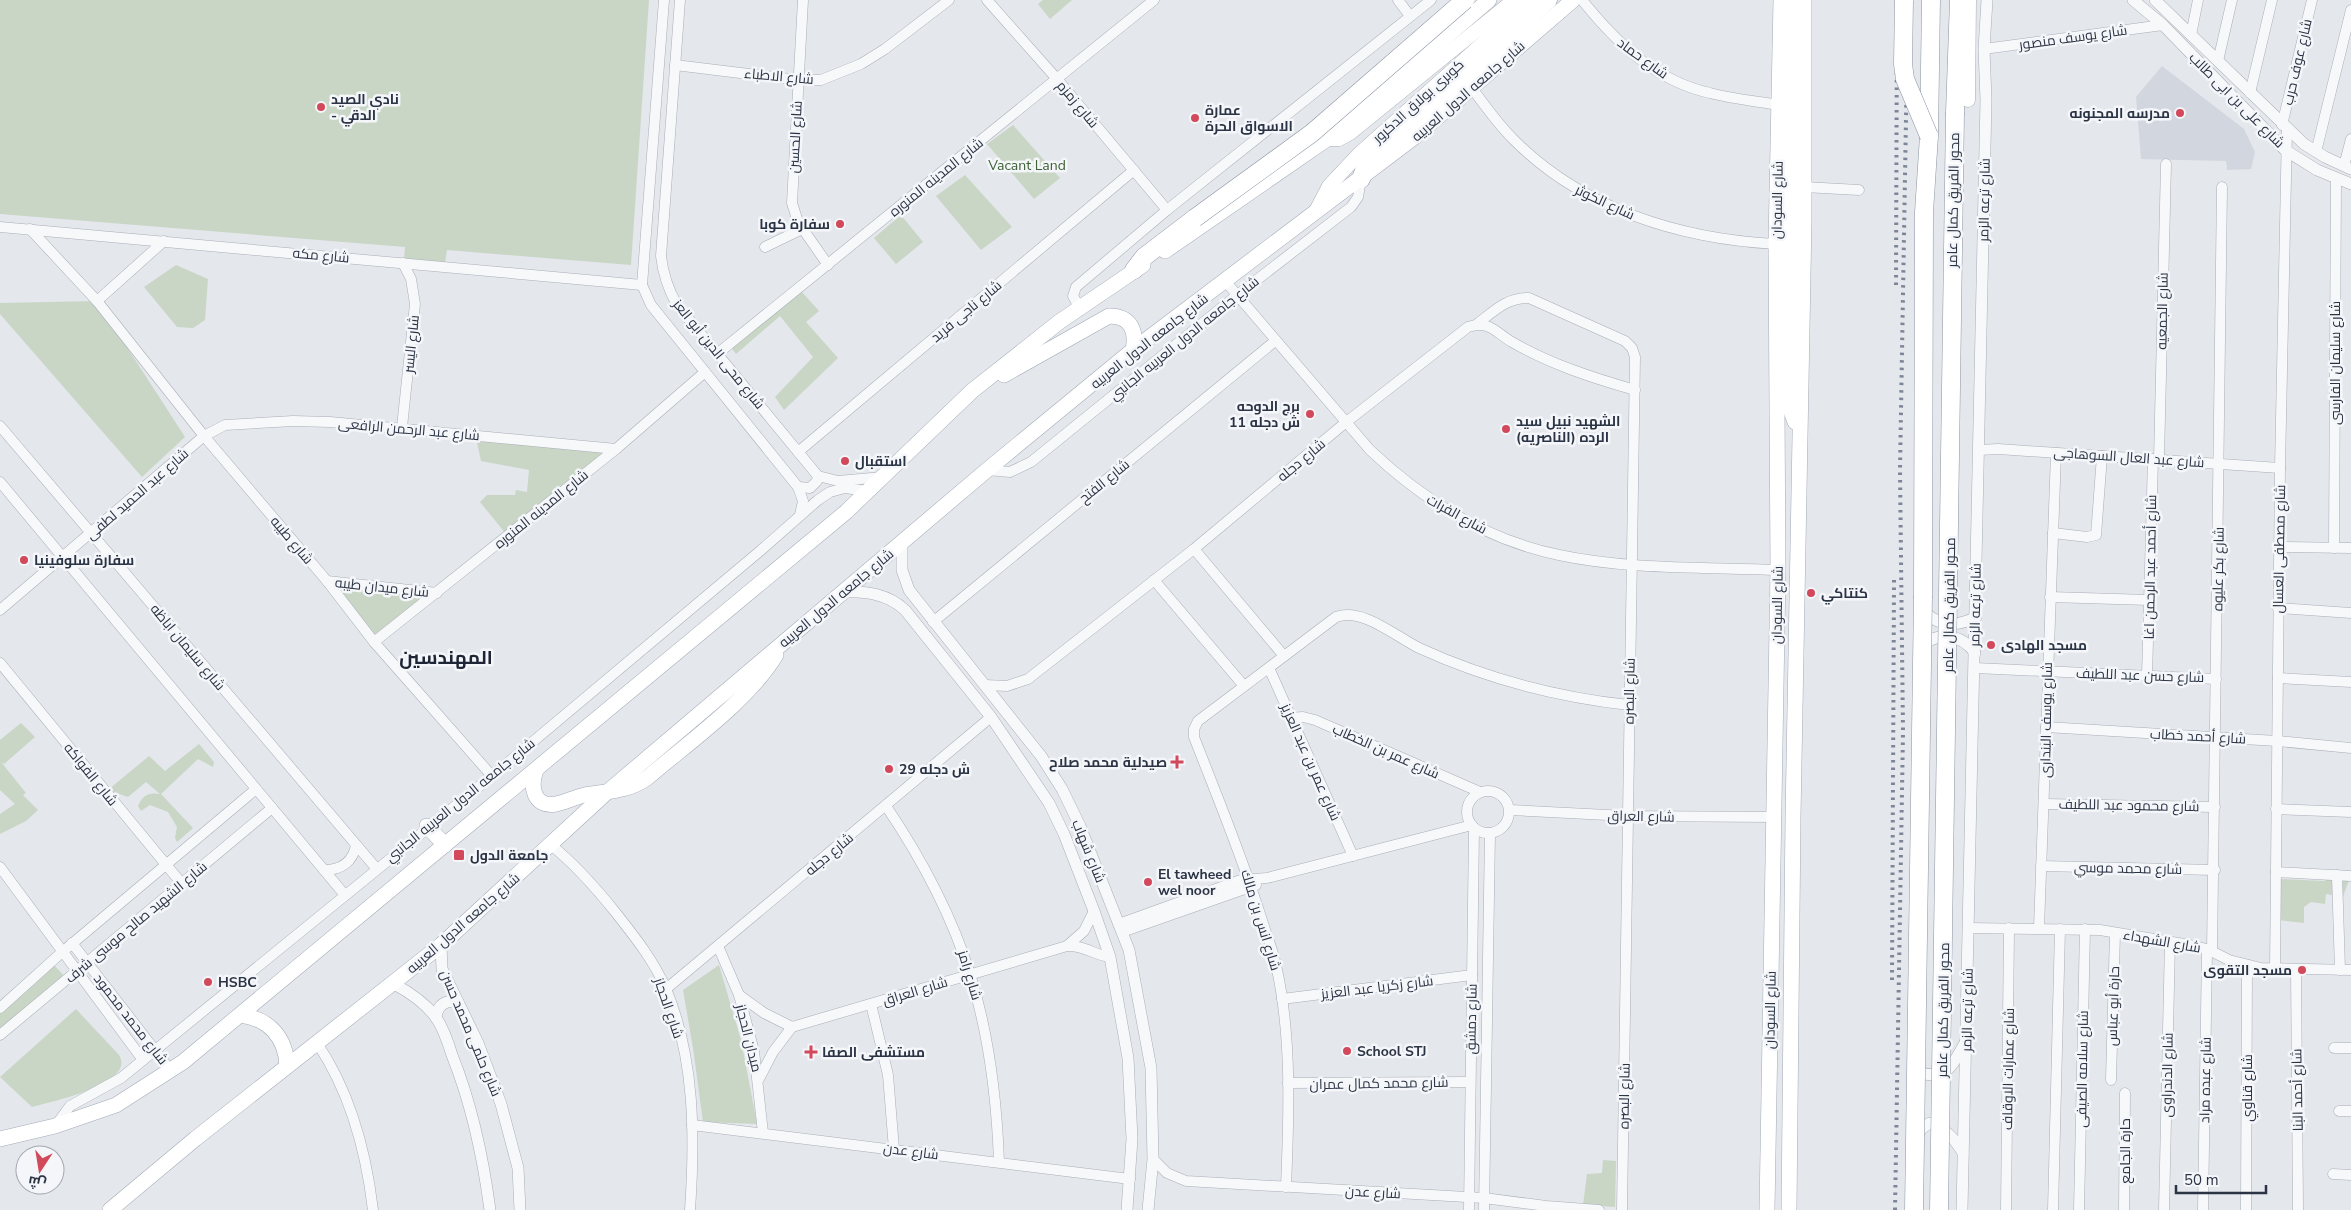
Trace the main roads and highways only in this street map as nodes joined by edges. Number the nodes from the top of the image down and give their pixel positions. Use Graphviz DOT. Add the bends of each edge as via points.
graph roads {
  1 [pos="1465,0"];
  2 [pos="1489,0"];
  3 [pos="1514,0"];
  4 [pos="1531,0"];
  5 [pos="1548,0"];
  6 [pos="1574,0"];
  7 [pos="1781,0"];
  8 [pos="1792,0"];
  9 [pos="1804,0"];
  10 [pos="1904,0"];
  11 [pos="1931,0"];
  12 [pos="1960,0"];
  13 [pos="1969,0"];
  14 [pos="1507,21"];
  15 [pos="1968,100"];
  16 [pos="1928,136"];
  17 [pos="1327,139"];
  18 [pos="1361,179"];
  19 [pos="1316,211"];
  20 [pos="1134,270"];
  21 [pos="1133,350"];
  22 [pos="972,391"];
  23 [pos="1800,432"];
  24 [pos="536,770"];
  25 [pos="606,793"];
  26 [pos="1773,817"];
  27 [pos="1792,817"];
  28 [pos="427,826"];
  29 [pos="445,845"];
  30 [pos="240,1015"];
  31 [pos="288,1066"];
  32 [pos="0,1138"];
  33 [pos="110,1210"];
  34 [pos="1767,1210"];
  35 [pos="1789,1210"];
  36 [pos="1914,1210"];
  37 [pos="1939,1210"];
  1 -- 20 [label="highway, bridge" via="1312,133 1144,257"];
  2 -- 17 [label="main road"];
  3 -- 14 [label="main road, كوبرى بولاق الدكرور"];
  4 -- 14 [label="main road, كوبرى بولاق الدكرور"];
  5 -- 14 [label="highway"];
  6 -- 18 [label="main road, شارع جامعه الدول العربيه"];
  7 -- 26 [label="main road, شارع السودان" via="1776,244 1778,570"];
  8 -- 23 [label="main road" via="1789,382 1791,411"];
  9 -- 23 [label="main road, شارع السودان"];
  10 -- 16 [label="highway, bridge" via="1905,79"];
  11 -- 16 [label="highway, محور الفريق كمال عامر"];
  12 -- 37 [label="highway, محور الفريق كمال عامر, bridge" via="1952,213"];
  13 -- 15 [label="main road"];
  14 -- 17 [label="main road, كوبرى بولاق الدكرور" via="1350,133 1339,139"];
  14 -- 18 [label="highway" via="1379,151 1365,168"];
  14 -- 19 [label="main road, كوبرى بولاق الدكرور" via="1358,154 1329,186"];
  16 -- 36 [label="highway, محور الفريق كمال عامر, bridge" via="1924,212 1923,596"];
  17 -- 20 [label="main road"];
  18 -- 19 [label="main road, شارع جامعه الدول العربيه"];
  19 -- 21 [label="main road, شارع جامعه الدول العربيه"];
  20 -- 22 [label="main road" via="1079,307"];
  21 -- 22 [label="main road" via="1135,336 1131,326 1122,318 1109,316"];
  21 -- 25 [label="main road, شارع جامعه الدول العربيه"];
  22 -- 24 [label="main road" via="846,512"];
  23 -- 27 [label="main road, شارع السودان"];
  24 -- 25 [label="main road" via="532,779 533,790 538,799 547,804"];
  24 -- 29 [label="main road"];
  25 -- 31 [label="main road, شارع جامعه الدول العربيه" via="441,945"];
  26 -- 27 [label="main road"];
  26 -- 34 [label="main road, شارع السودان"];
  27 -- 35 [label="main road, شارع السودان"];
  28 -- 29 [label="main road"];
  29 -- 30 [label="main road"];
  30 -- 31 [label="main road" via="258,1019 274,1030 285,1047"];
  30 -- 32 [label="main road" via="171,1071 116,1105 56,1126"];
  31 -- 33 [label="main road, شارع جامعه الدول العربيه"];
}
